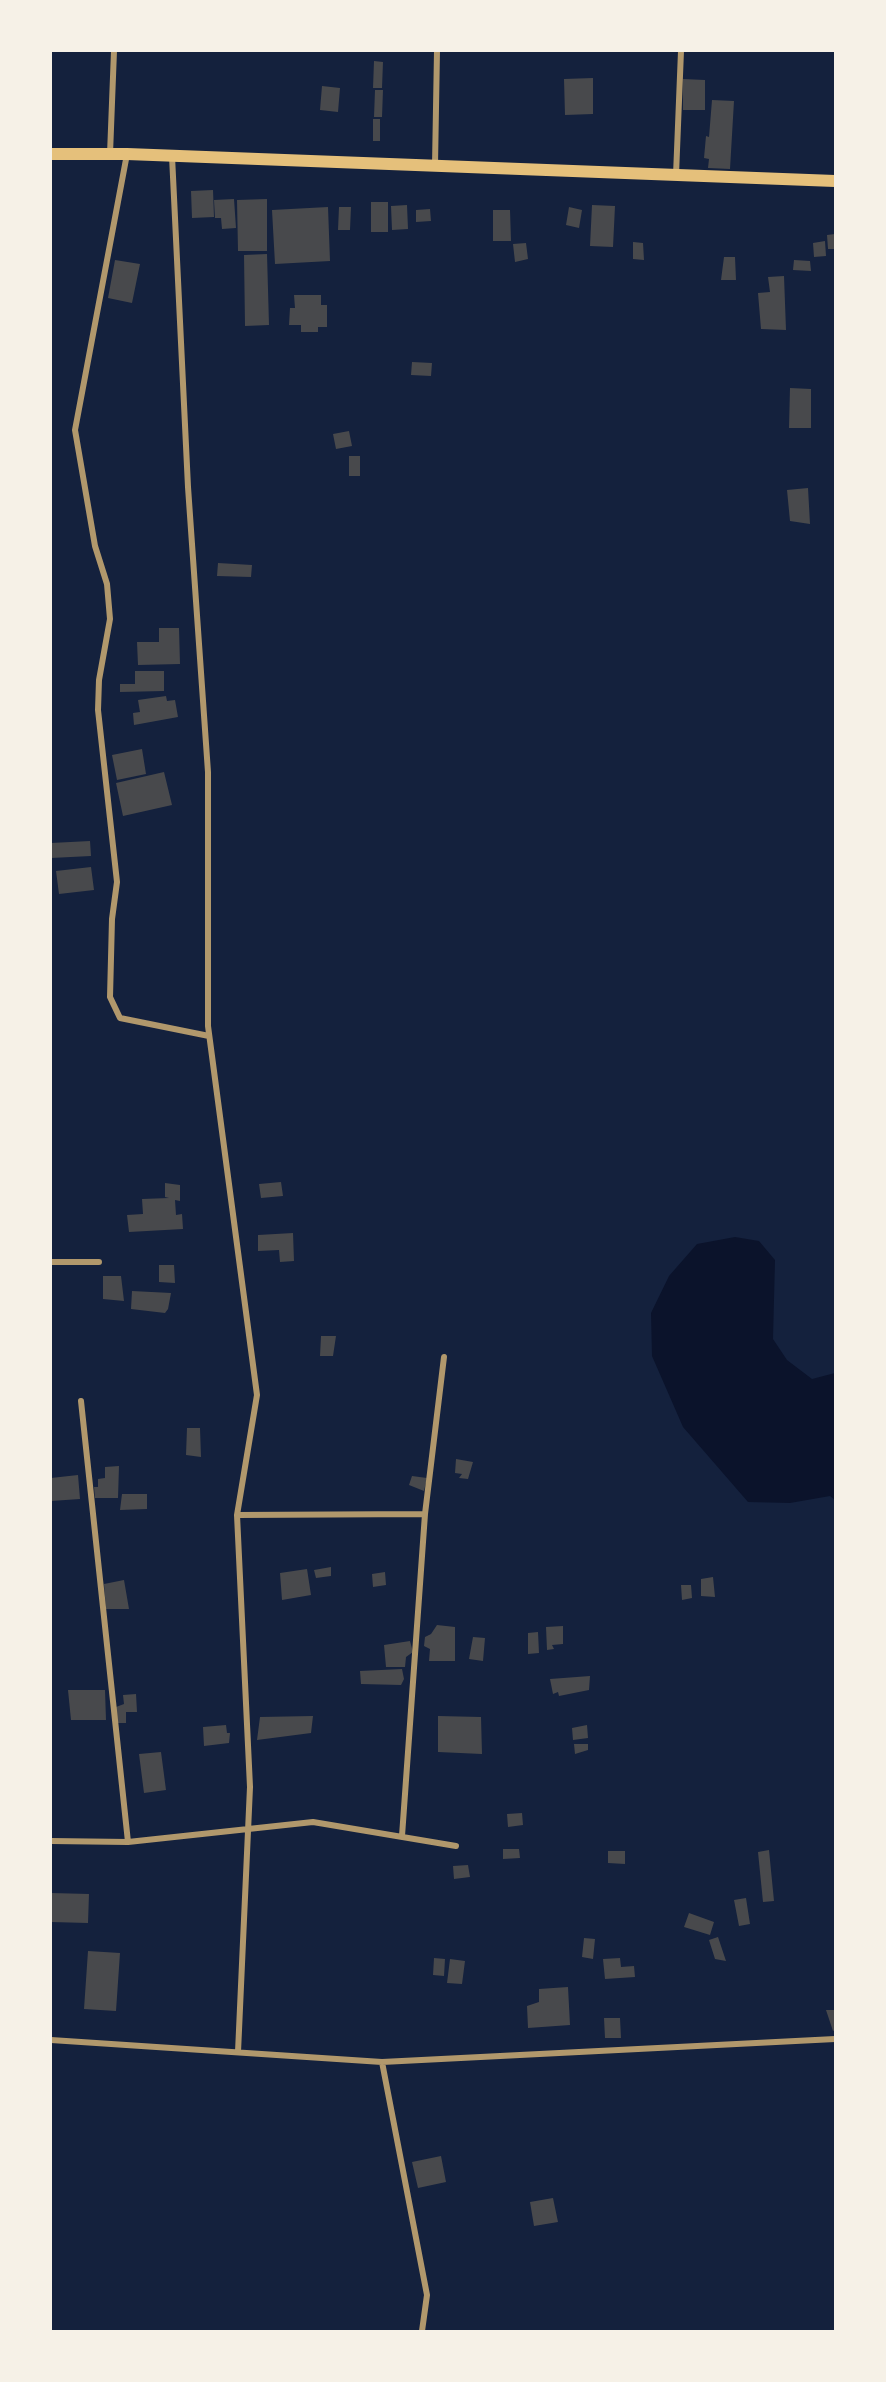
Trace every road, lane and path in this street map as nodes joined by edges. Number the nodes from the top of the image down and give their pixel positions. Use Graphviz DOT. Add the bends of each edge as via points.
graph roads {
  1 [pos="114,51"];
  2 [pos="437,51"];
  3 [pos="681,51"];
  4 [pos="127,153"];
  5 [pos="51,154"];
  6 [pos="110,154"];
  7 [pos="172,155"];
  8 [pos="435,165"];
  9 [pos="676,175"];
  10 [pos="835,181"];
  11 [pos="209,1036"];
  12 [pos="51,1262"];
  13 [pos="99,1262"];
  14 [pos="444,1357"];
  15 [pos="81,1401"];
  16 [pos="425,1514"];
  17 [pos="237,1515"];
  18 [pos="248,1829"];
  19 [pos="402,1836"];
  20 [pos="51,1841"];
  21 [pos="128,1842"];
  22 [pos="456,1846"];
  23 [pos="835,2039"];
  24 [pos="51,2040"];
  25 [pos="238,2052"];
  26 [pos="382,2062"];
  27 [pos="422,2331"];
  1 -- 6 [label="street"];
  2 -- 8 [label="street"];
  3 -- 9 [label="street"];
  4 -- 6 [label="main road"];
  4 -- 7 [label="main road"];
  4 -- 11 [label="street" via="75,430 94,546 107,584 110,619 98,710 117,882 111,919 110,997 120,1018"];
  5 -- 6 [label="main road"];
  7 -- 8 [label="main road"];
  7 -- 11 [label="street" via="188,487 208,772"];
  8 -- 9 [label="main road"];
  9 -- 10 [label="main road"];
  11 -- 17 [label="street" via="257,1395"];
  12 -- 13 [label="street"];
  14 -- 16 [label="street"];
  15 -- 21 [label="street"];
  16 -- 17 [label="street"];
  16 -- 19 [label="street"];
  17 -- 18 [label="street" via="250,1787"];
  18 -- 19 [label="street" via="313,1822"];
  18 -- 21 [label="street"];
  18 -- 25 [label="street"];
  19 -- 22 [label="street"];
  20 -- 21 [label="street"];
  23 -- 26 [label="street"];
  24 -- 25 [label="street"];
  25 -- 26 [label="street"];
  26 -- 27 [label="street" via="427,2295"];
}
